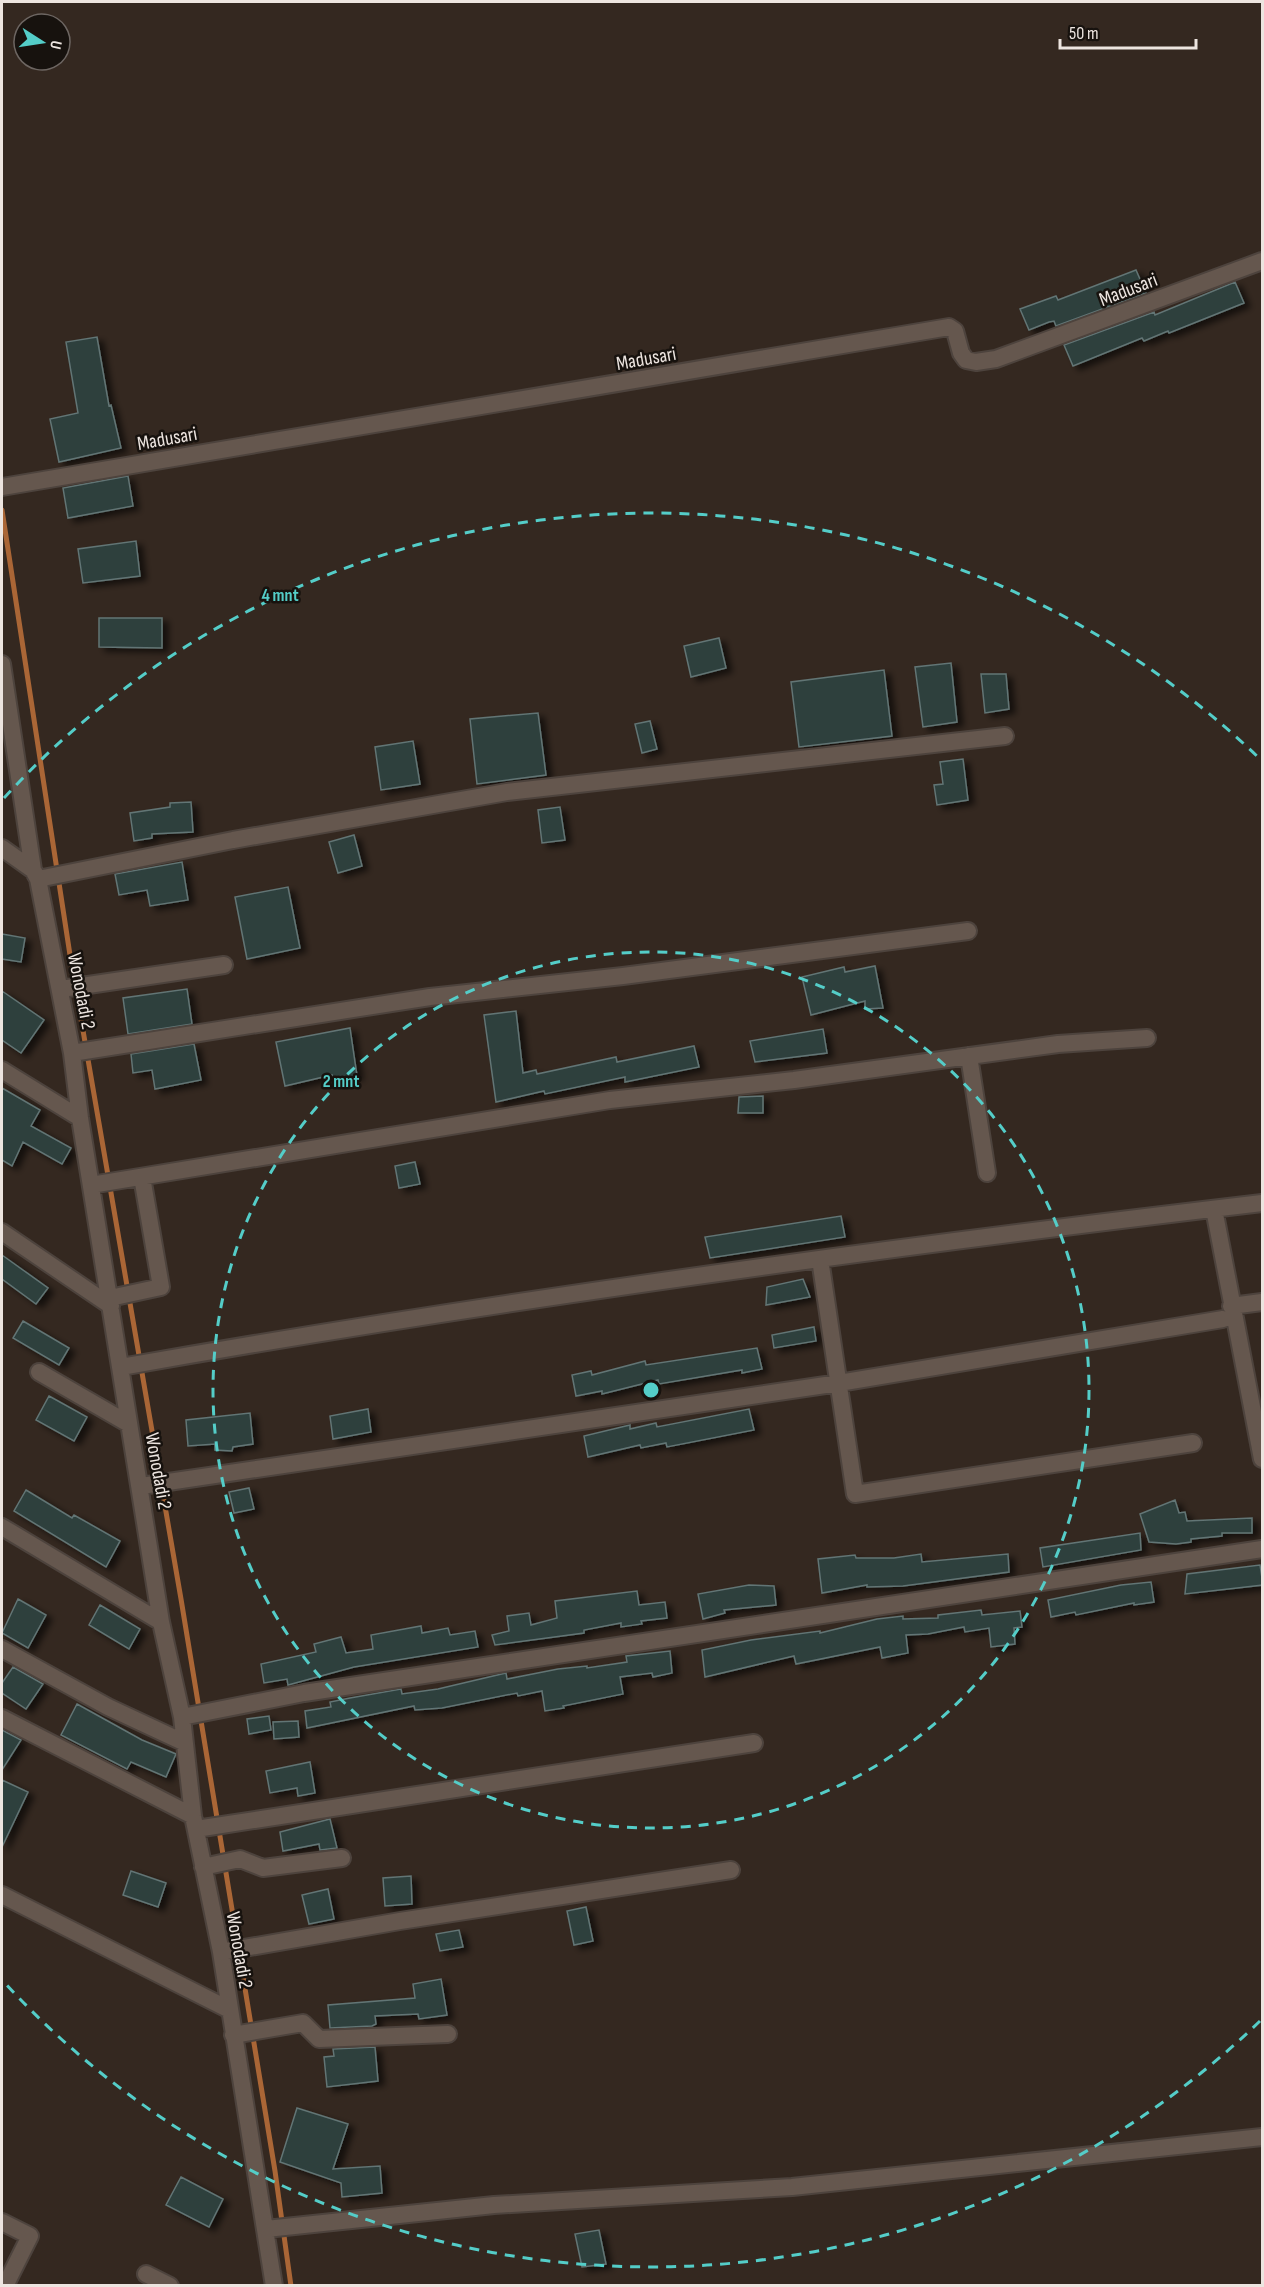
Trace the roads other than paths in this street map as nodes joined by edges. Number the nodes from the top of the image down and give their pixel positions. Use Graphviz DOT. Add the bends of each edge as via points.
graph roads {
  1 [pos="1263,261"];
  2 [pos="10,486"];
  3 [pos="2,663"];
  4 [pos="1005,736"];
  5 [pos="2,848"];
  6 [pos="46,875"];
  7 [pos="968,931"];
  8 [pos="224,965"];
  9 [pos="72,987"];
  10 [pos="1147,1038"];
  11 [pos="83,1052"];
  12 [pos="969,1056"];
  13 [pos="2,1070"];
  14 [pos="80,1118"];
  15 [pos="987,1173"];
  16 [pos="142,1177"];
  17 [pos="95,1184"];
  18 [pos="1263,1203"];
  19 [pos="1214,1209"];
  20 [pos="2,1232"];
  21 [pos="820,1259"];
  22 [pos="114,1299"];
  23 [pos="1263,1302"];
  24 [pos="1227,1313"];
  25 [pos="133,1365"];
  26 [pos="39,1372"];
  27 [pos="839,1383"];
  28 [pos="1257,1402"];
  29 [pos="129,1424"];
  30 [pos="1193,1443"];
  31 [pos="1263,1459"];
  32 [pos="156,1483"];
  33 [pos="2,1527"];
  34 [pos="1262,1549"];
  35 [pos="161,1622"];
  36 [pos="2,1649"];
  37 [pos="187,1716"];
  38 [pos="2,1718"];
  39 [pos="183,1742"];
  40 [pos="754,1743"];
  41 [pos="205,1823"];
  42 [pos="342,1858"];
  43 [pos="212,1865"];
  44 [pos="731,1870"];
  45 [pos="2,1895"];
  46 [pos="233,1950"];
  47 [pos="228,2009"];
  48 [pos="246,2033"];
  49 [pos="448,2034"];
  50 [pos="1263,2137"];
  51 [pos="2,2222"];
  52 [pos="280,2226"];
  53 [pos="146,2274"];
  54 [pos="5,2286"];
  55 [pos="170,2286"];
  56 [pos="274,2286"];
  1 -- 2 [label="street, Madusari" via="996,359 966,360 956,331 949,327"];
  3 -- 6 [label="street, Wonodadi 2"];
  4 -- 6 [label="street" via="507,792"];
  5 -- 6 [label="street"];
  6 -- 9 [label="street, Wonodadi 2"];
  7 -- 11 [label="street" via="430,997"];
  8 -- 9 [label="street"];
  9 -- 11 [label="street, Wonodadi 2"];
  10 -- 12 [label="street"];
  11 -- 14 [label="street, Wonodadi 2"];
  12 -- 15 [label="street"];
  12 -- 16 [label="street" via="610,1100"];
  13 -- 14 [label="street"];
  14 -- 17 [label="street, Wonodadi 2"];
  16 -- 17 [label="street"];
  16 -- 22 [label="street" via="161,1287"];
  17 -- 22 [label="street, Wonodadi 2"];
  18 -- 19 [label="street"];
  19 -- 21 [label="street"];
  19 -- 24 [label="street"];
  20 -- 22 [label="street"];
  21 -- 25 [label="street" via="420,1317"];
  21 -- 27 [label="street"];
  22 -- 25 [label="street, Wonodadi 2"];
  23 -- 24 [label="street"];
  24 -- 27 [label="street"];
  24 -- 28 [label="street"];
  25 -- 29 [label="street, Wonodadi 2"];
  26 -- 29 [label="street"];
  27 -- 30 [label="street" via="855,1494"];
  27 -- 32 [label="street"];
  28 -- 31 [label="street"];
  29 -- 32 [label="street, Wonodadi 2"];
  32 -- 35 [label="street, Wonodadi 2"];
  33 -- 35 [label="street"];
  34 -- 37 [label="street" via="304,1693"];
  35 -- 37 [label="street, Wonodadi 2"];
  36 -- 39 [label="street" via="108,1707"];
  37 -- 39 [label="street, Wonodadi 2"];
  38 -- 41 [label="street"];
  39 -- 41 [label="street, Wonodadi 2"];
  40 -- 41 [label="street"];
  41 -- 43 [label="street, Wonodadi 2"];
  42 -- 43 [label="street" via="263,1868 240,1859"];
  43 -- 46 [label="street, Wonodadi 2"];
  44 -- 46 [label="street"];
  45 -- 47 [label="street"];
  46 -- 47 [label="street, Wonodadi 2"];
  47 -- 48 [label="street, Wonodadi 2"];
  48 -- 49 [label="street" via="303,2023 319,2039"];
  48 -- 52 [label="street, Wonodadi 2"];
  50 -- 52 [label="street" via="792,2187 494,2205"];
  51 -- 54 [label="street" via="30,2236"];
  52 -- 56 [label="street, Wonodadi 2"];
  53 -- 55 [label="street"];
}
